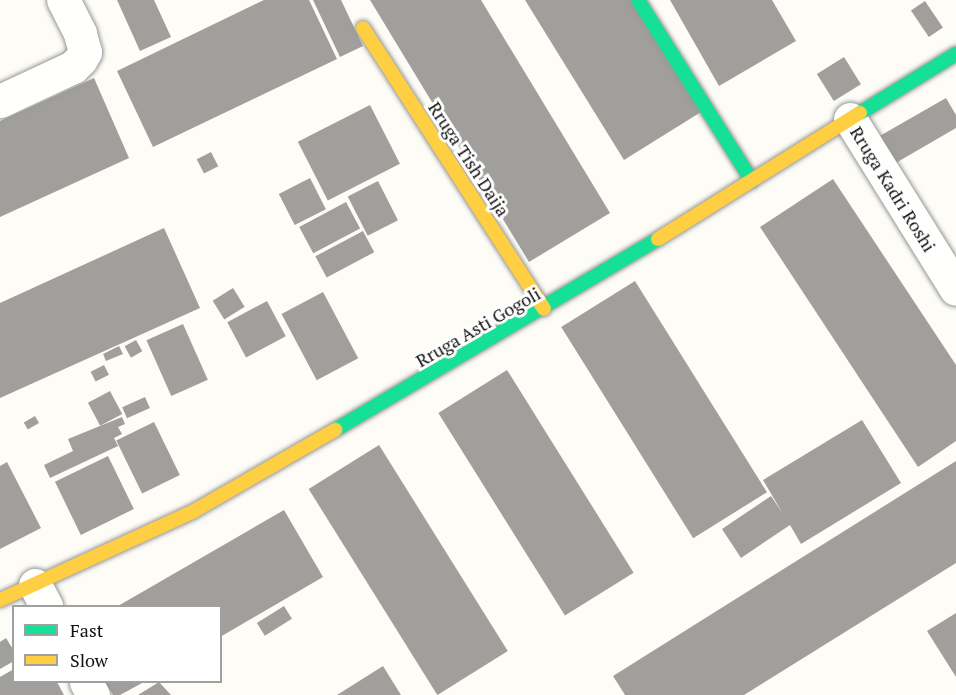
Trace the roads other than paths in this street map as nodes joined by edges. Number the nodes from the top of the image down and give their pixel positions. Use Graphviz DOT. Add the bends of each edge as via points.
graph roads {
  1 [pos="63,0"];
  2 [pos="638,0"];
  3 [pos="363,28"];
  4 [pos="956,54"];
  5 [pos="0,101"];
  6 [pos="850,119"];
  7 [pos="752,181"];
  8 [pos="956,289"];
  9 [pos="544,309"];
  10 [pos="41,596"];
  11 [pos="0,600"];
  1 -- 5 [label="street" via="80,33 85,51 81,59 73,67"];
  2 -- 7 [label="street"];
  3 -- 9 [label="street, Rruga Tish Daija"];
  4 -- 6 [label="street, Rruga Asti Gogoli"];
  6 -- 7 [label="street, Rruga Asti Gogoli"];
  6 -- 8 [label="street, Rruga Kadri Roshi"];
  7 -- 9 [label="street, Rruga Asti Gogoli"];
  9 -- 10 [label="street, Rruga Asti Gogoli"];
  10 -- 11 [label="street, Rruga Asti Gogoli"];
}
